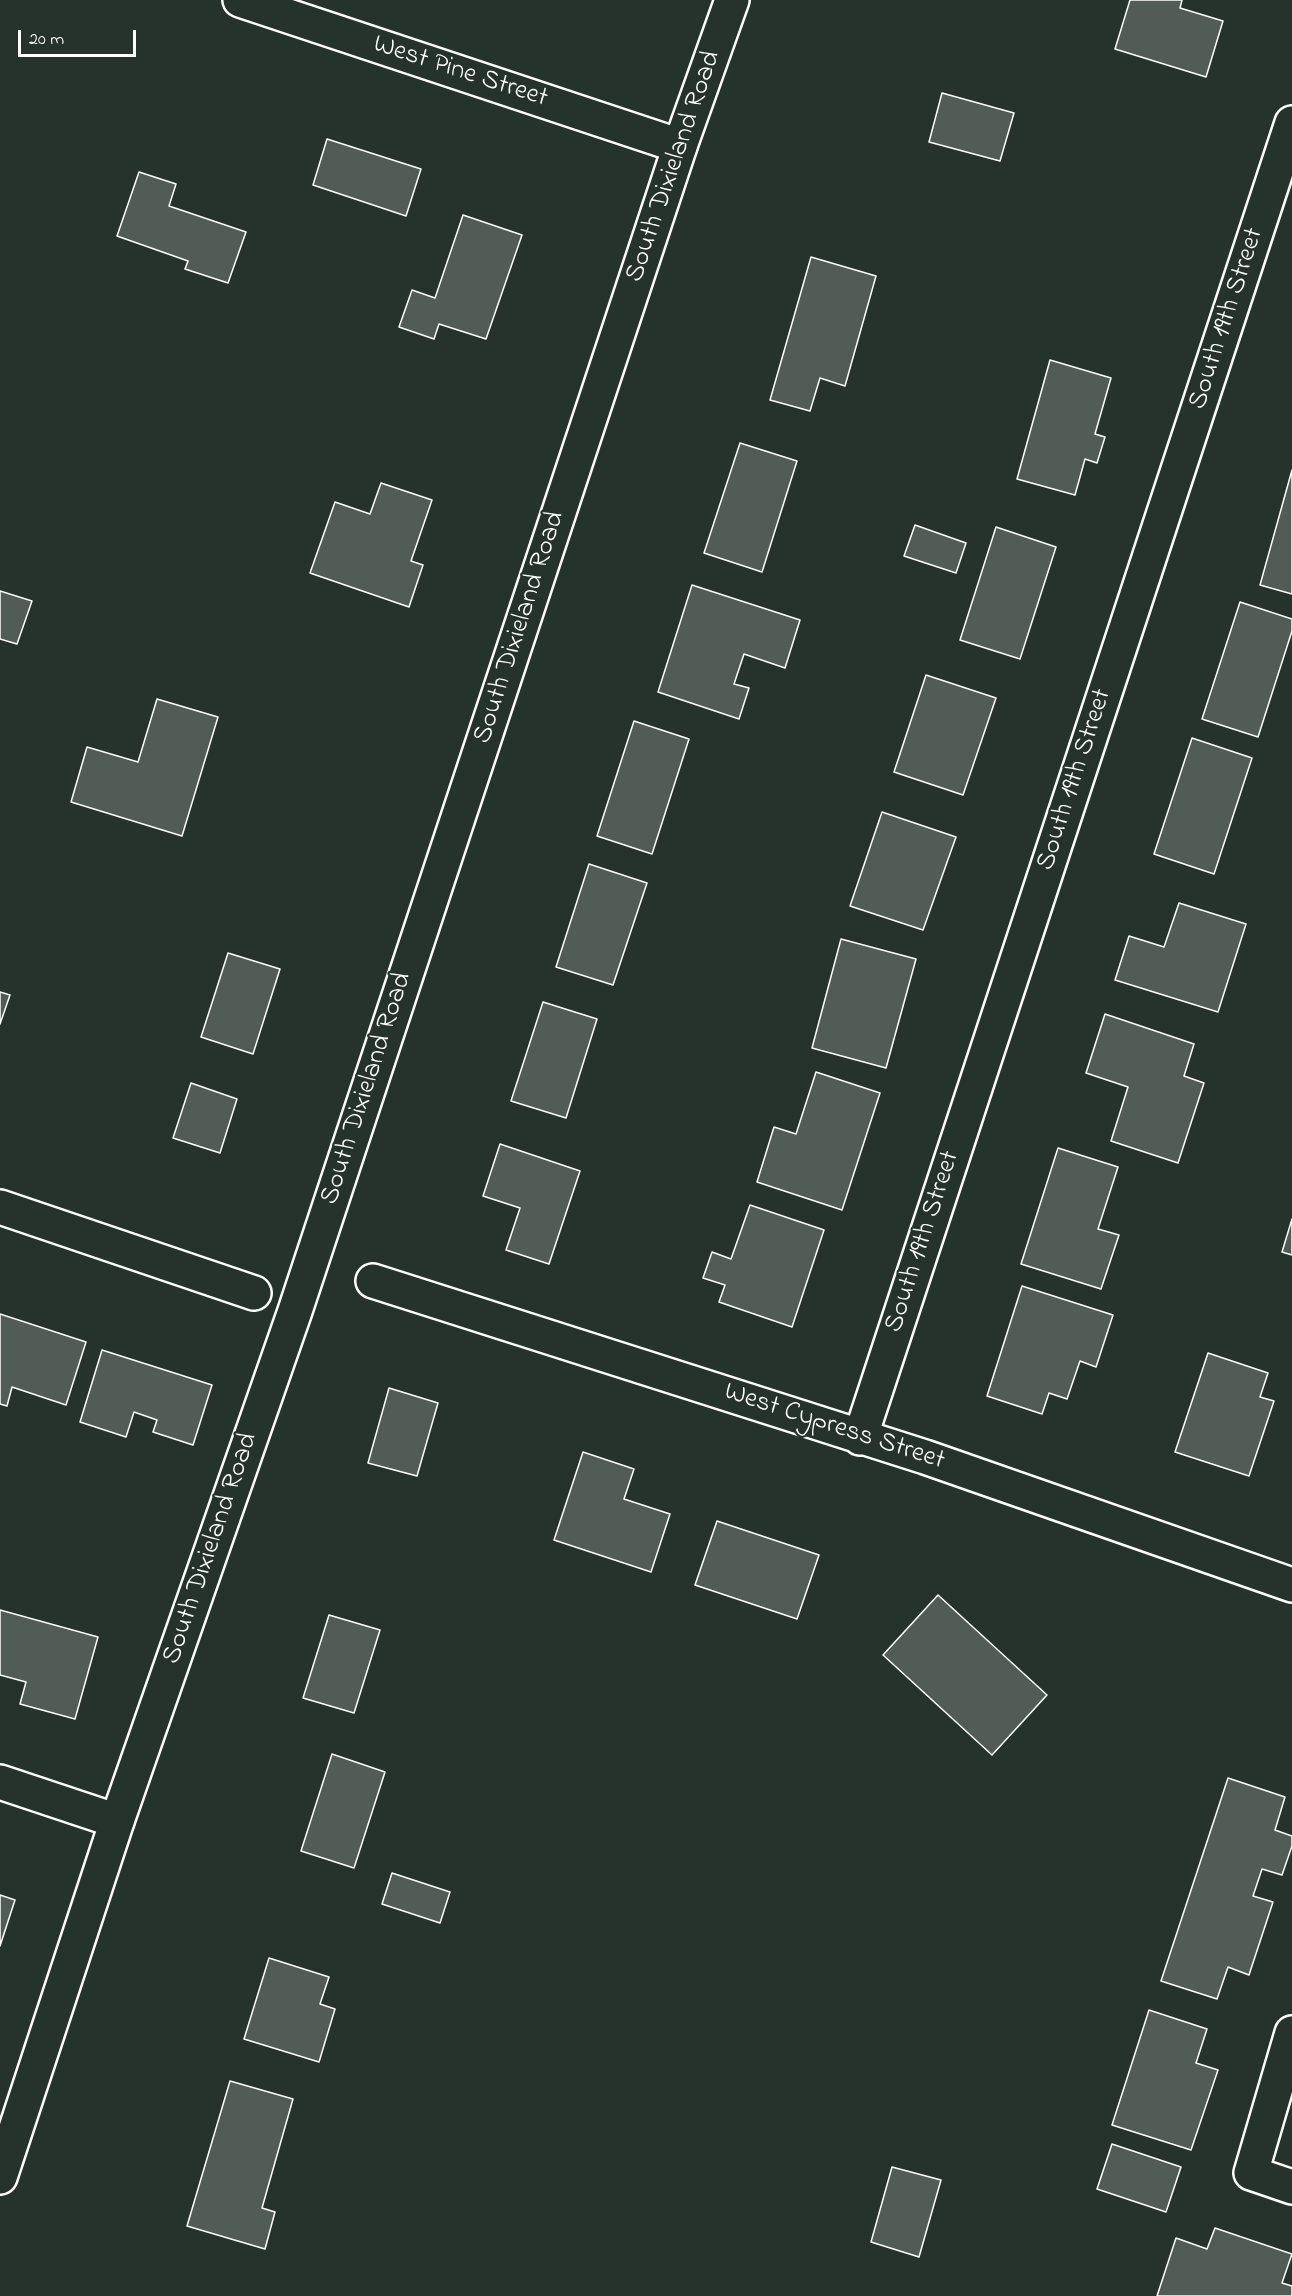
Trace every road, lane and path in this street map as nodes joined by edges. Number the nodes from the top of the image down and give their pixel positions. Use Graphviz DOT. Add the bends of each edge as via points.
graph roads {
  1 [pos="240,0"];
  2 [pos="732,0"];
  3 [pos="1292,123"];
  4 [pos="680,146"];
  5 [pos="0,1207"];
  6 [pos="373,1281"];
  7 [pos="254,1293"];
  8 [pos="860,1438"];
  9 [pos="1292,1585"];
  10 [pos="0,1782"];
  11 [pos="117,1821"];
  12 [pos="1292,2032"];
  13 [pos="0,2177"];
  14 [pos="1292,2187"];
  1 -- 4 [label="street, West Pine Street"];
  2 -- 4 [label="street, South Dixieland Road"];
  3 -- 8 [label="street, South 19th Street"];
  4 -- 11 [label="street, South Dixieland Road" via="296,1311"];
  5 -- 7 [label="street"];
  6 -- 8 [label="street, West Cypress Street"];
  8 -- 9 [label="street, West Cypress Street"];
  10 -- 11 [label="street"];
  11 -- 13 [label="street, South Dixieland Road"];
  12 -- 14 [label="street" via="1251,2173"];
}
